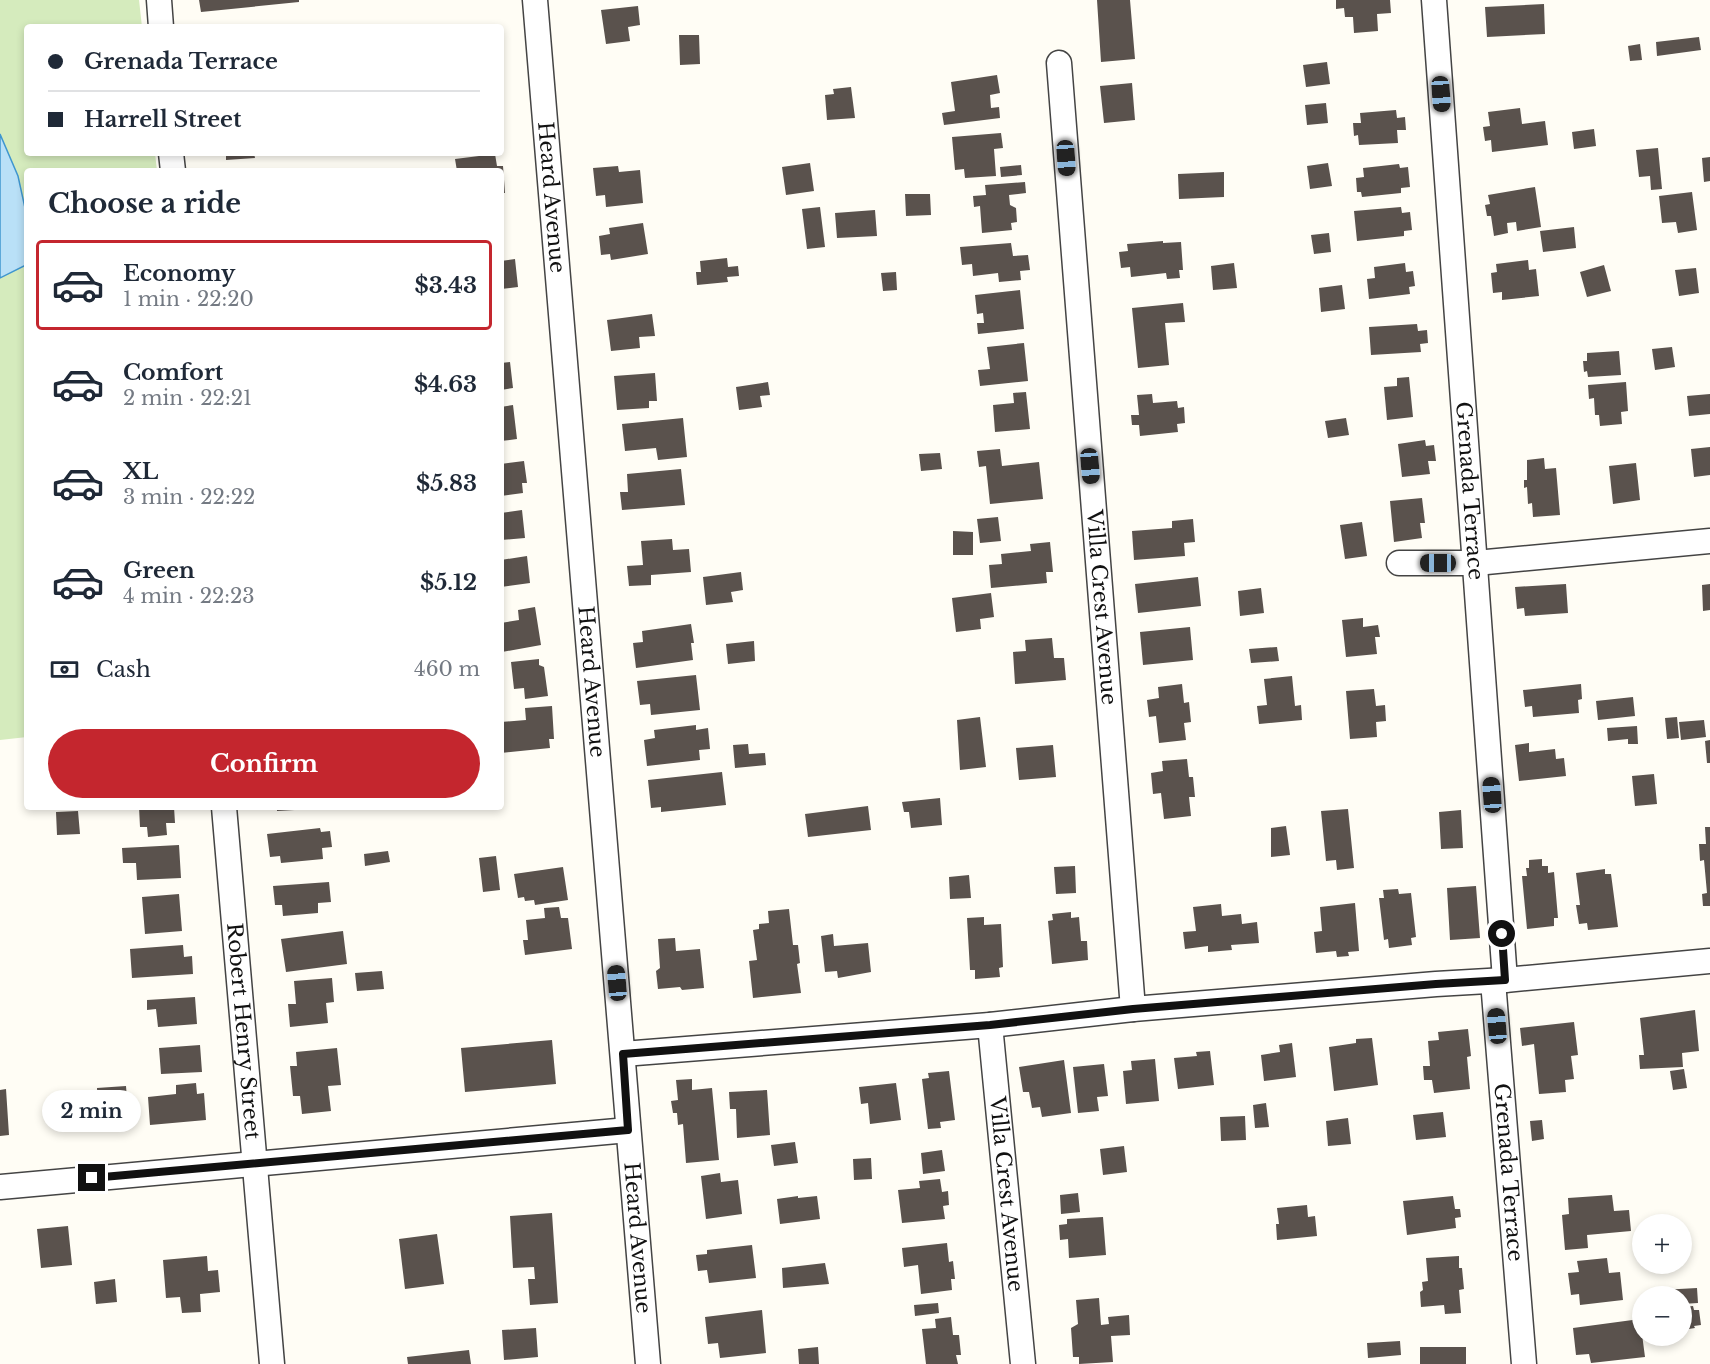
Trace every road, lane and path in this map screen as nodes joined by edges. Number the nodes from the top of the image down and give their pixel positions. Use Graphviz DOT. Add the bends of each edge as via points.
graph roads {
  1 [pos="159,0"];
  2 [pos="535,0"];
  3 [pos="1434,0"];
  4 [pos="161,24"];
  5 [pos="1059,63"];
  6 [pos="1710,541"];
  7 [pos="1400,563"];
  8 [pos="1476,563"];
  9 [pos="224,810"];
  10 [pos="1710,961"];
  11 [pos="1499,981"];
  12 [pos="1133,1009"];
  13 [pos="990,1025"];
  14 [pos="623,1054"];
  15 [pos="628,1130"];
  16 [pos="254,1163"];
  17 [pos="0,1187"];
  18 [pos="272,1364"];
  19 [pos="648,1364"];
  20 [pos="1023,1364"];
  21 [pos="1524,1364"];
  1 -- 4 [label="street"];
  2 -- 14 [label="street, Heard Avenue"];
  3 -- 8 [label="street, Grenada Terrace"];
  5 -- 12 [label="street, Villa Crest Avenue"];
  6 -- 8 [label="street"];
  7 -- 8 [label="street"];
  8 -- 11 [label="street, Grenada Terrace"];
  9 -- 16 [label="street, Robert Henry Street"];
  10 -- 11 [label="street"];
  11 -- 12 [label="street"];
  11 -- 21 [label="street, Grenada Terrace"];
  12 -- 13 [label="street"];
  13 -- 14 [label="street"];
  13 -- 20 [label="street, Villa Crest Avenue"];
  14 -- 15 [label="street, Heard Avenue"];
  15 -- 16 [label="street"];
  15 -- 19 [label="street, Heard Avenue"];
  16 -- 17 [label="street"];
  16 -- 18 [label="street, Robert Henry Street"];
}
